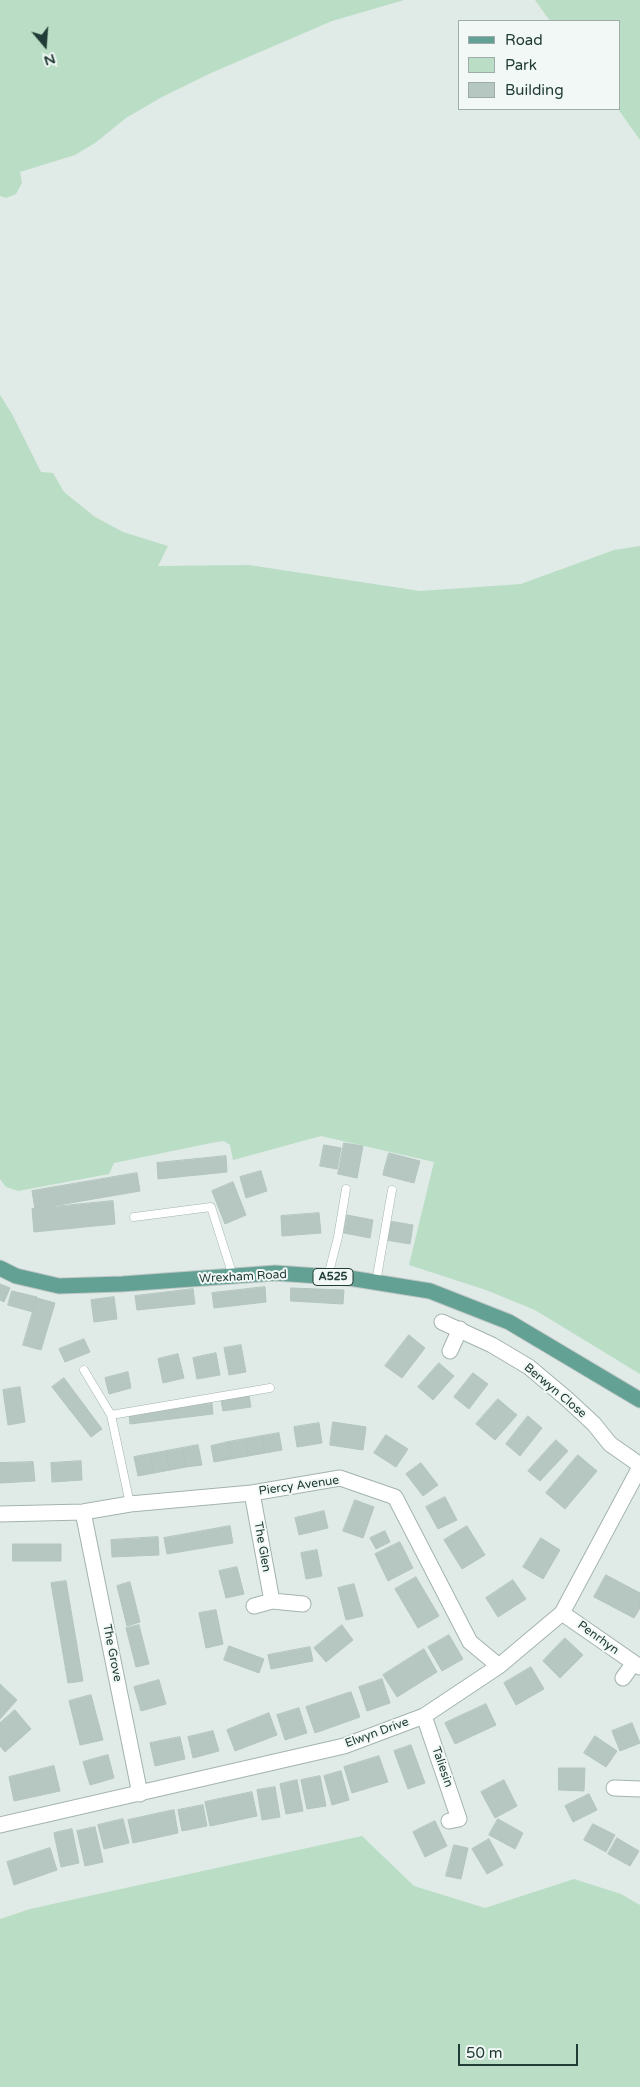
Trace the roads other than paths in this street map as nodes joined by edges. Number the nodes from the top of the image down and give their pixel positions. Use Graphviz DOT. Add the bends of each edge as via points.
graph roads {
  1 [pos="346,1189"];
  2 [pos="392,1190"];
  3 [pos="134,1217"];
  4 [pos="0,1268"];
  5 [pos="232,1276"];
  6 [pos="328,1276"];
  7 [pos="376,1282"];
  8 [pos="442,1322"];
  9 [pos="460,1329"];
  10 [pos="450,1351"];
  11 [pos="84,1370"];
  12 [pos="270,1388"];
  13 [pos="640,1400"];
  14 [pos="111,1415"];
  15 [pos="640,1466"];
  16 [pos="252,1493"];
  17 [pos="130,1504"];
  18 [pos="84,1512"];
  19 [pos="0,1514"];
  20 [pos="272,1601"];
  21 [pos="303,1604"];
  22 [pos="254,1606"];
  23 [pos="562,1613"];
  24 [pos="499,1666"];
  25 [pos="637,1666"];
  26 [pos="623,1678"];
  27 [pos="424,1716"];
  28 [pos="614,1788"];
  29 [pos="640,1789"];
  30 [pos="140,1794"];
  31 [pos="459,1818"];
  32 [pos="1,1831"];
  1 -- 6 [label="lane"];
  2 -- 7 [label="lane"];
  3 -- 5 [label="lane" via="211,1207"];
  4 -- 5 [label="main road, Wrexham Road / A525" via="16,1276 59,1286"];
  5 -- 6 [label="main road, Wrexham Road / A525" via="274,1273"];
  6 -- 7 [label="main road, Wrexham Road / A525"];
  7 -- 13 [label="main road, Wrexham Road / A525" via="430,1291 510,1322"];
  8 -- 9 [label="street, Berwyn Close"];
  9 -- 10 [label="street"];
  9 -- 15 [label="street, Berwyn Close" via="529,1367 594,1424 610,1444"];
  11 -- 14 [label="lane"];
  12 -- 14 [label="lane"];
  14 -- 17 [label="lane"];
  15 -- 23 [label="street, Elwyn Drive"];
  16 -- 17 [label="street, Piercy Avenue"];
  16 -- 20 [label="street, The Glen"];
  16 -- 24 [label="street, Piercy Avenue" via="340,1478 395,1497 470,1642"];
  17 -- 18 [label="street, Piercy Avenue"];
  18 -- 19 [label="street, Piercy Avenue"];
  18 -- 30 [label="street, The Grove"];
  20 -- 21 [label="street"];
  20 -- 22 [label="street"];
  23 -- 24 [label="street, Elwyn Drive"];
  23 -- 25 [label="street, Penrhyn"];
  24 -- 27 [label="street, Elwyn Drive"];
  25 -- 26 [label="street, Penrhyn"];
  27 -- 30 [label="street, Elwyn Drive" via="344,1746"];
  27 -- 31 [label="street, Taliesin"];
  28 -- 29 [label="street"];
  30 -- 32 [label="street, Elwyn Drive"];
}
